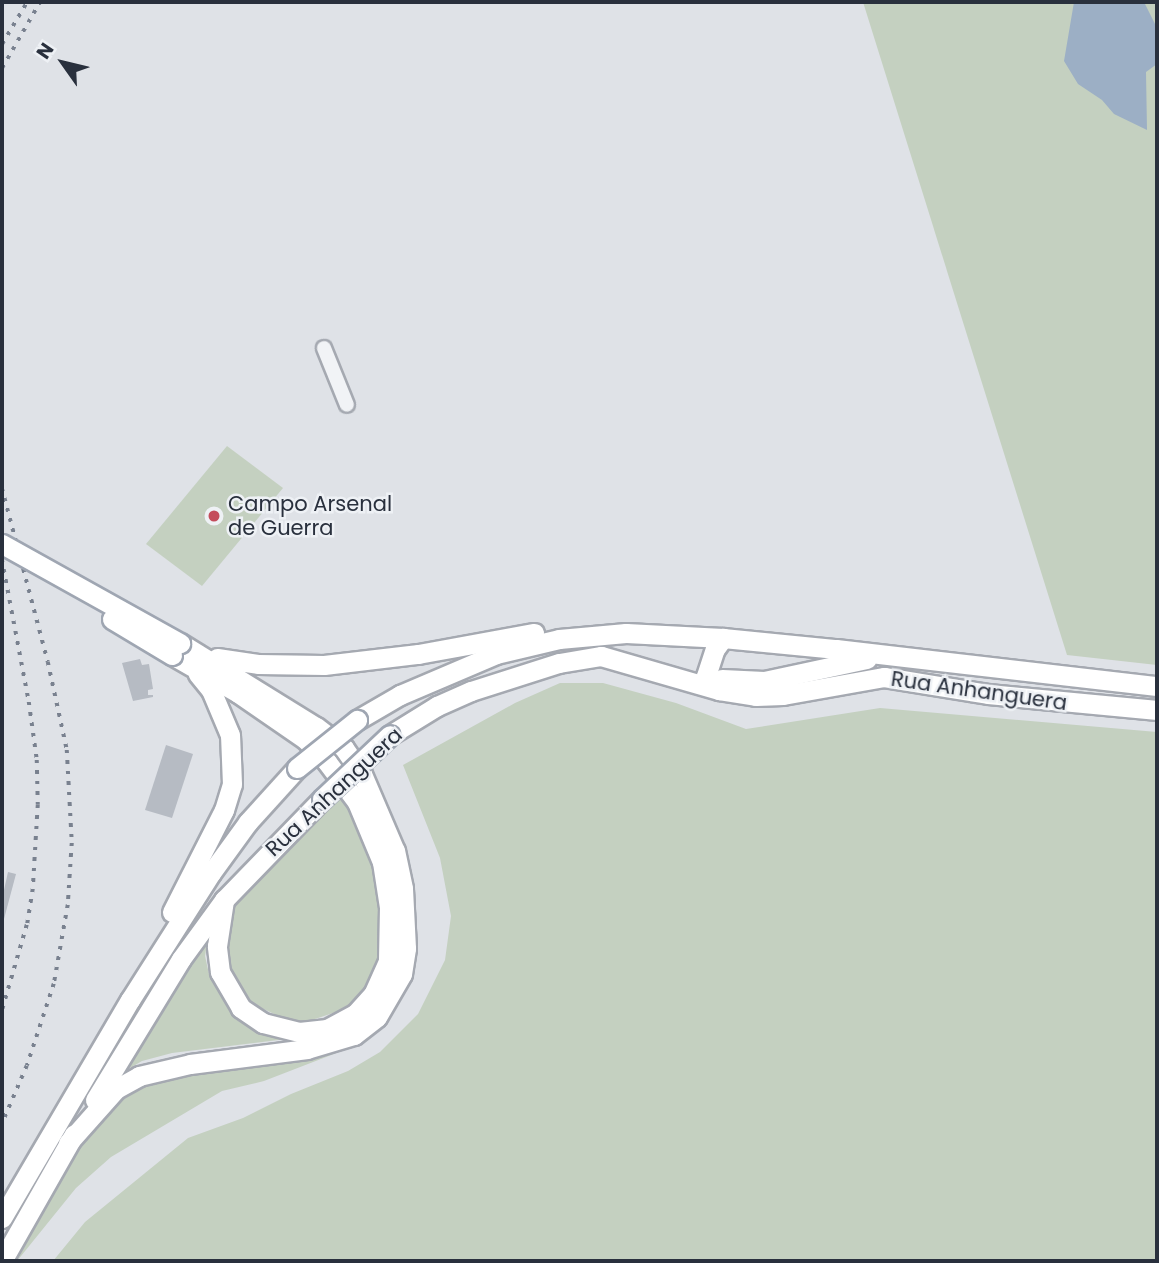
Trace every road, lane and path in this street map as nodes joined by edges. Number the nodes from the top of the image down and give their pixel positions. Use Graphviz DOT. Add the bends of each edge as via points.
graph roads {
  1 [pos="324,348"];
  2 [pos="346,405"];
  3 [pos="2,544"];
  4 [pos="2,556"];
  5 [pos="626,633"];
  6 [pos="593,636"];
  7 [pos="723,638"];
  8 [pos="176,649"];
  9 [pos="918,659"];
  10 [pos="198,660"];
  11 [pos="712,683"];
  12 [pos="1157,686"];
  13 [pos="1157,710"];
  14 [pos="224,900"];
  15 [pos="100,1050"];
  16 [pos="68,1143"];
  17 [pos="2,1218"];
  18 [pos="2,1261"];
  1 -- 2 [label="street"];
  3 -- 8 [label="main road, bridge"];
  4 -- 8 [label="main road, bridge"];
  5 -- 6 [label="main road, Rua Anhanguera"];
  5 -- 7 [label="main road, Rua Anhanguera"];
  5 -- 10 [label="main road" via="531,633 324,665"];
  6 -- 11 [label="main road" via="607,647"];
  6 -- 15 [label="main road, Rua Anhanguera, bridge" via="524,646 467,665 357,720 297,768 247,822 211,873"];
  7 -- 9 [label="main road, Rua Anhanguera"];
  7 -- 11 [label="main road" via="715,649"];
  8 -- 10 [label="main road"];
  9 -- 11 [label="main road" via="858,660 764,681"];
  9 -- 12 [label="main road, Rua Anhanguera"];
  10 -- 14 [label="main road" via="304,739 357,802 382,862 389,907 388,961 374,993 355,1014 327,1029 299,1032 262,1023 241,1008 220,972 217,946"];
  10 -- 15 [label="main road" via="230,735 232,784 203,854"];
  10 -- 16 [label="main road" via="316,727 344,748 362,774 395,851 403,888 406,948 401,974 377,1017 354,1035 307,1049 190,1064 139,1076 116,1089"];
  11 -- 13 [label="main road, Rua Anhanguera" via="769,696 884,677 988,694"];
  11 -- 14 [label="main road, Rua Anhanguera, bridge" via="601,656 578,657 461,695 390,735"];
  14 -- 16 [label="main road, Rua Anhanguera" via="181,959"];
  15 -- 17 [label="main road, Rua Anhanguera"];
  16 -- 18 [label="main road, Rua Anhanguera"];
}
